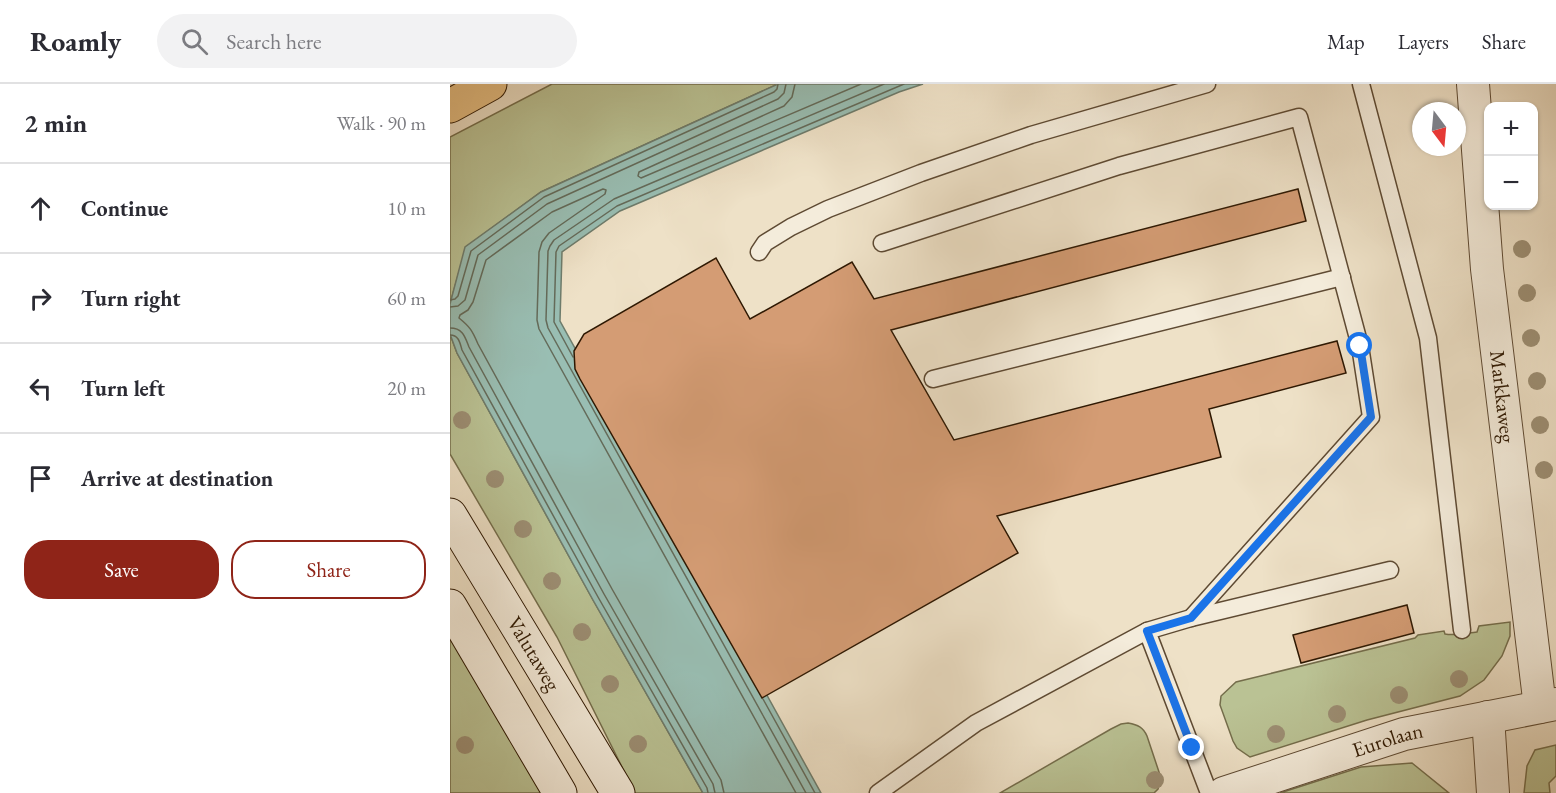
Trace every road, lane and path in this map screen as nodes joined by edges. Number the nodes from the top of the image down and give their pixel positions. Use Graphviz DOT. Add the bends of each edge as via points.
graph roads {
  1 [pos="490,84"];
  2 [pos="1207,84"];
  3 [pos="1361,84"];
  4 [pos="1473,84"];
  5 [pos="450,106"];
  6 [pos="882,243"];
  7 [pos="759,252"];
  8 [pos="1342,277"];
  9 [pos="933,379"];
  10 [pos="450,515"];
  11 [pos="1390,570"];
  12 [pos="450,606"];
  13 [pos="1191,618"];
  14 [pos="1462,630"];
  15 [pos="1147,631"];
  16 [pos="1548,705"];
  17 [pos="1488,717"];
  18 [pos="560,793"];
  19 [pos="618,793"];
  20 [pos="878,793"];
  21 [pos="1209,793"];
  22 [pos="1224,793"];
  23 [pos="1493,793"];
  1 -- 5 [label="main road"];
  2 -- 7 [label="lane" via="1031,135 911,177 819,213 765,243"];
  3 -- 14 [label="lane" via="1428,338"];
  4 -- 16 [label="street, Markkaweg" via="1487,269"];
  6 -- 8 [label="lane" via="1119,166 1299,117"];
  8 -- 9 [label="lane"];
  8 -- 13 [label="lane" via="1360,346 1371,417"];
  10 -- 19 [label="main road, Valutaweg"];
  11 -- 13 [label="lane"];
  12 -- 18 [label="main road"];
  13 -- 15 [label="lane"];
  15 -- 20 [label="lane" via="976,723"];
  15 -- 21 [label="lane"];
  16 -- 17 [label="street, Eurolaan"];
  17 -- 22 [label="street, Eurolaan" via="1404,734"];
  17 -- 23 [label="street"];
}
